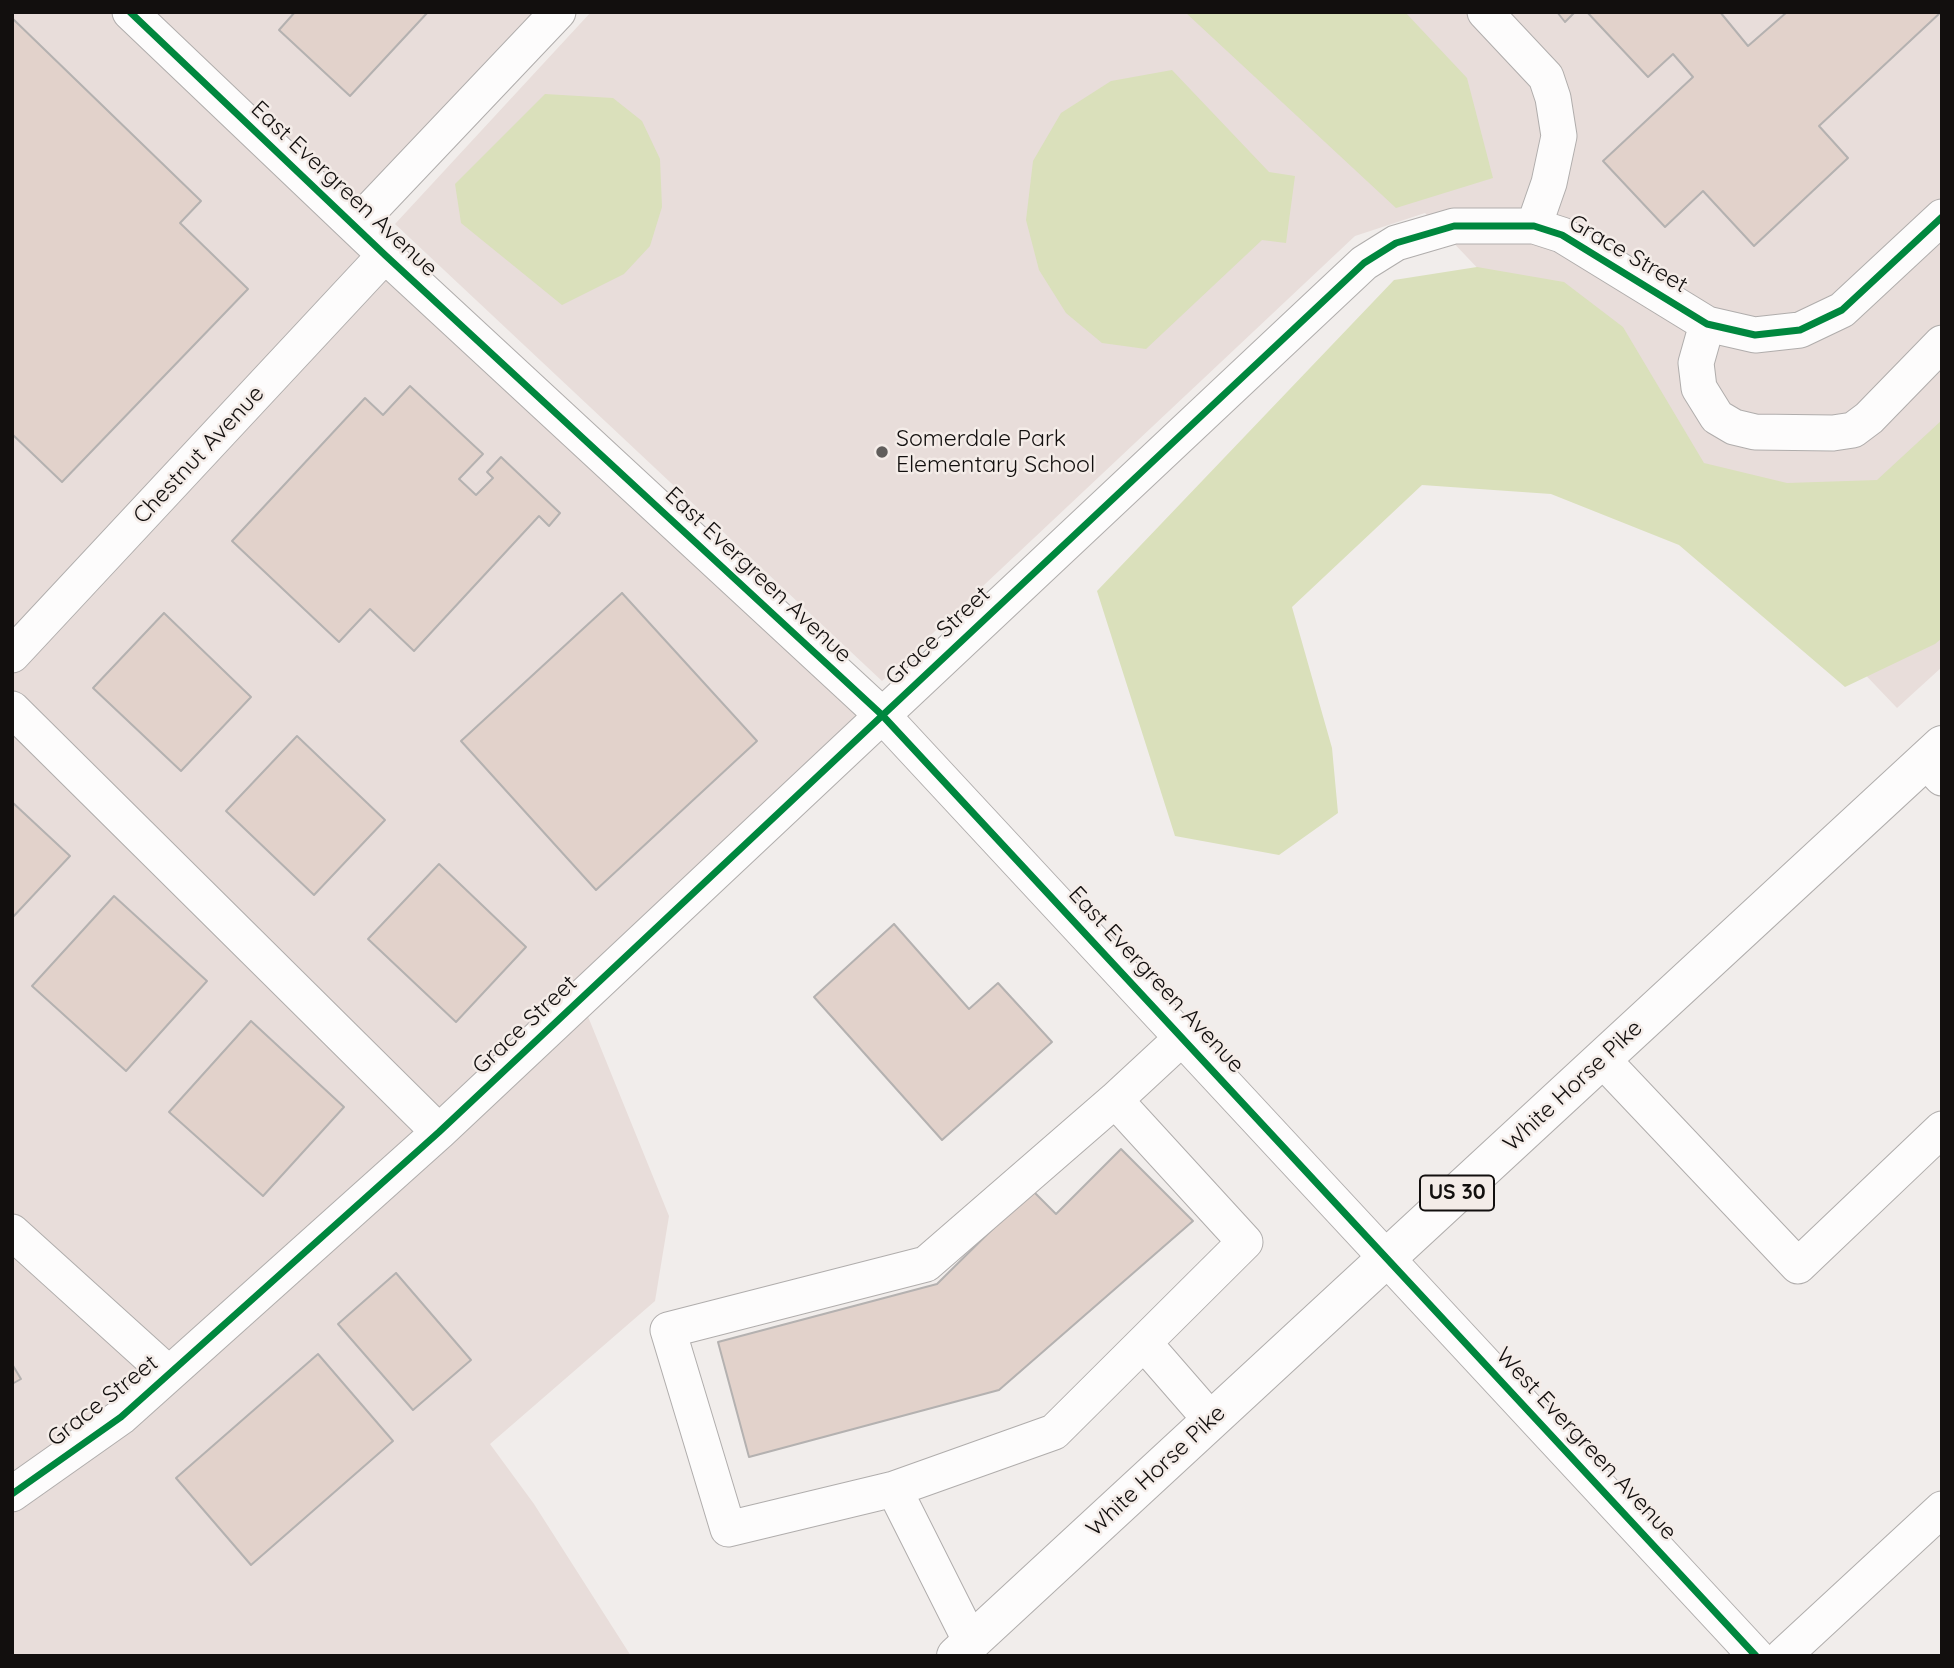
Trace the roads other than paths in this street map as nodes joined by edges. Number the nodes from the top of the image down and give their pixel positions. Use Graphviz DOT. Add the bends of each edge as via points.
graph roads {
  1 [pos="130,12"];
  2 [pos="558,12"];
  3 [pos="1485,12"];
  4 [pos="1942,217"];
  5 [pos="355,226"];
  6 [pos="1534,226"];
  7 [pos="385,255"];
  8 [pos="1707,324"];
  9 [pos="1942,343"];
  10 [pos="12,654"];
  11 [pos="12,709"];
  12 [pos="882,715"];
  13 [pos="1936,761"];
  14 [pos="1183,1037"];
  15 [pos="1602,1059"];
  16 [pos="1115,1100"];
  17 [pos="1942,1129"];
  18 [pos="439,1132"];
  19 [pos="12,1232"];
  20 [pos="1388,1257"];
  21 [pos="1144,1343"];
  22 [pos="169,1374"];
  23 [pos="1211,1420"];
  24 [pos="894,1489"];
  25 [pos="12,1494"];
  26 [pos="1942,1509"];
  27 [pos="964,1649"];
  28 [pos="1756,1656"];
  29 [pos="1783,1656"];
  1 -- 5 [label="street, East Evergreen Avenue"];
  2 -- 5 [label="street"];
  3 -- 6 [label="street" via="1546,77 1553,98 1559,136"];
  4 -- 8 [label="street, Grace Street" via="1842,310 1800,330 1755,334"];
  5 -- 7 [label="street, East Evergreen Avenue"];
  6 -- 8 [label="street, Grace Street" via="1562,235"];
  6 -- 12 [label="street, Grace Street" via="1454,226 1396,243 1364,263"];
  7 -- 10 [label="street, Chestnut Avenue"];
  7 -- 12 [label="street, East Evergreen Avenue"];
  8 -- 9 [label="street" via="1696,363 1699,388 1717,417 1755,432 1853,430"];
  11 -- 18 [label="street"];
  12 -- 14 [label="street, East Evergreen Avenue"];
  12 -- 18 [label="street, Grace Street"];
  13 -- 15 [label="highway, White Horse Pike / US 30"];
  14 -- 16 [label="street"];
  14 -- 20 [label="street, East Evergreen Avenue"];
  15 -- 17 [label="street" via="1798,1266"];
  15 -- 20 [label="highway, White Horse Pike / US 30"];
  16 -- 21 [label="street" via="1245,1242"];
  16 -- 24 [label="street" via="926,1264 668,1330 728,1529"];
  18 -- 22 [label="street, Grace Street"];
  19 -- 22 [label="street"];
  20 -- 23 [label="highway, White Horse Pike / US 30"];
  20 -- 28 [label="street, West Evergreen Avenue"];
  21 -- 23 [label="street"];
  21 -- 24 [label="street" via="1055,1432"];
  22 -- 25 [label="street, Grace Street" via="121,1417"];
  23 -- 27 [label="highway, White Horse Pike / US 30"];
  24 -- 27 [label="street"];
  26 -- 29 [label="street"];
}
